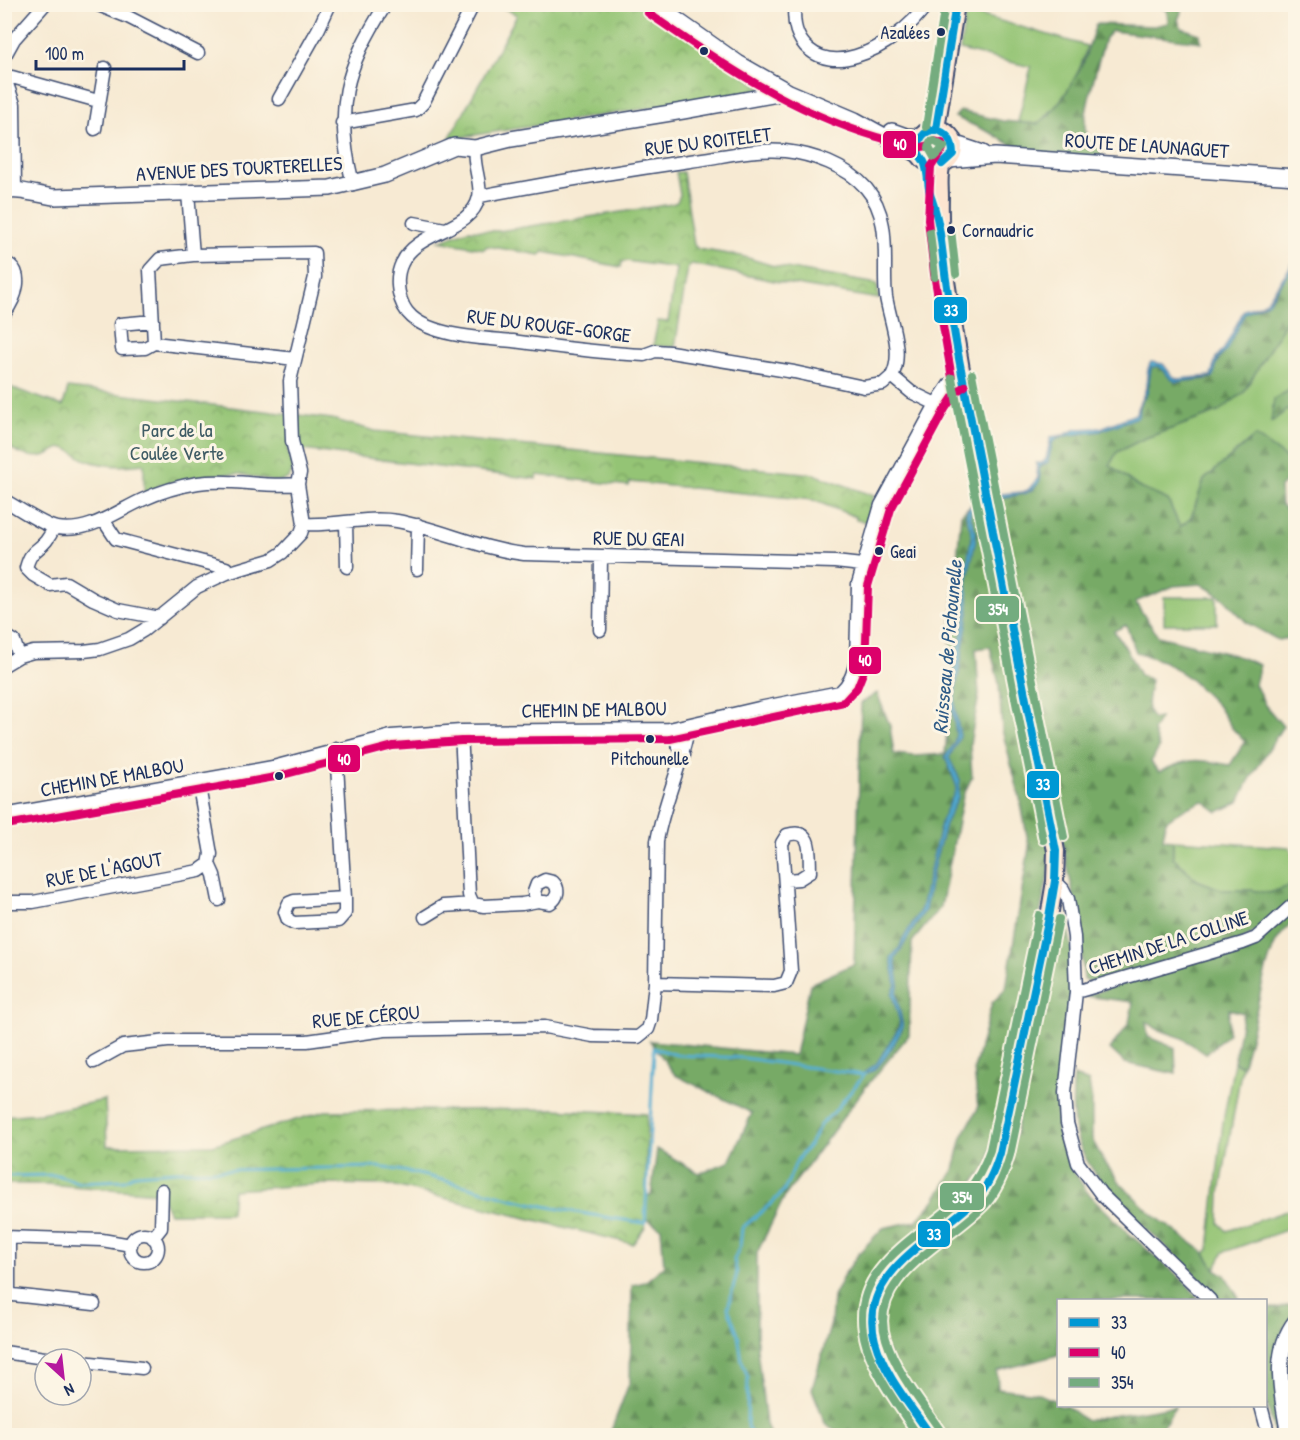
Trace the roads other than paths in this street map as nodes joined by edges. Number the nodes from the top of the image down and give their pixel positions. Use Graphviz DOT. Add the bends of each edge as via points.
graph roads {
  1 [pos="45,4"];
  2 [pos="96,4"];
  3 [pos="330,4"];
  4 [pos="386,4"];
  5 [pos="470,4"];
  6 [pos="654,4"];
  7 [pos="795,4"];
  8 [pos="927,4"];
  9 [pos="956,4"];
  10 [pos="198,53"];
  11 [pos="4,57"];
  12 [pos="4,62"];
  13 [pos="105,68"];
  14 [pos="8,82"];
  15 [pos="789,92"];
  16 [pos="279,99"];
  17 [pos="98,101"];
  18 [pos="855,120"];
  19 [pos="342,123"];
  20 [pos="95,129"];
  21 [pos="936,129"];
  22 [pos="921,137"];
  23 [pos="953,142"];
  24 [pos="475,148"];
  25 [pos="995,156"];
  26 [pos="922,159"];
  27 [pos="946,162"];
  28 [pos="1296,177"];
  29 [pos="352,184"];
  30 [pos="10,190"];
  31 [pos="188,193"];
  32 [pos="480,196"];
  33 [pos="939,221"];
  34 [pos="414,223"];
  35 [pos="447,230"];
  36 [pos="193,255"];
  37 [pos="4,262"];
  38 [pos="4,314"];
  39 [pos="153,321"];
  40 [pos="154,343"];
  41 [pos="294,359"];
  42 [pos="892,376"];
  43 [pos="962,376"];
  44 [pos="936,404"];
  45 [pos="298,484"];
  46 [pos="4,500"];
  47 [pos="104,521"];
  48 [pos="346,522"];
  49 [pos="304,524"];
  50 [pos="418,525"];
  51 [pos="54,528"];
  52 [pos="601,557"];
  53 [pos="862,566"];
  54 [pos="347,567"];
  55 [pos="417,570"];
  56 [pos="227,573"];
  57 [pos="160,618"];
  58 [pos="600,630"];
  59 [pos="4,635"];
  60 [pos="19,656"];
  61 [pos="4,664"];
  62 [pos="689,725"];
  63 [pos="669,729"];
  64 [pos="461,731"];
  65 [pos="336,749"];
  66 [pos="684,755"];
  67 [pos="198,781"];
  68 [pos="4,815"];
  69 [pos="208,864"];
  70 [pos="786,880"];
  71 [pos="1055,881"];
  72 [pos="345,898"];
  73 [pos="219,900"];
  74 [pos="538,901"];
  75 [pos="4,902"];
  76 [pos="1296,902"];
  77 [pos="473,903"];
  78 [pos="425,917"];
  79 [pos="654,983"];
  80 [pos="1076,992"];
  81 [pos="94,1062"];
  82 [pos="162,1190"];
  83 [pos="7,1237"];
  84 [pos="153,1238"];
  85 [pos="131,1245"];
  86 [pos="7,1294"];
  87 [pos="1209,1299"];
  88 [pos="94,1304"];
  89 [pos="1296,1321"];
  90 [pos="4,1352"];
  91 [pos="33,1356"];
  92 [pos="93,1363"];
  93 [pos="142,1368"];
  94 [pos="1261,1407"];
  95 [pos="931,1436"];
  96 [pos="1269,1436"];
  97 [pos="1289,1436"];
  1 -- 11 [label="street" via="14,39"];
  2 -- 10 [label="street"];
  3 -- 16 [label="street"];
  4 -- 19 [label="street" via="348,79"];
  5 -- 19 [label="street" via="470,11 416,110"];
  6 -- 15 [label="street" via="722,53"];
  7 -- 8 [label="street" via="794,25 804,46 840,59 873,50 912,23"];
  9 -- 21 [label="main road"];
  12 -- 14 [label="street" via="10,67"];
  13 -- 17 [label="street"];
  14 -- 17 [label="street"];
  14 -- 30 [label="street" via="14,104"];
  15 -- 18 [label="street"];
  15 -- 24 [label="street, AVENUE DES TOURTERELLES"];
  17 -- 20 [label="street"];
  18 -- 22 [label="street"];
  18 -- 26 [label="street" via="913,150"];
  19 -- 29 [label="street"];
  21 -- 22 [label="main road"];
  21 -- 23 [label="main road" via="945,132"];
  22 -- 26 [label="main road" via="918,143"];
  23 -- 25 [label="street, ROUTE DE LAUNAGUET"];
  23 -- 27 [label="main road" via="953,154"];
  24 -- 29 [label="street, AVENUE DES TOURTERELLES" via="454,146 385,175"];
  24 -- 32 [label="street" via="473,158"];
  25 -- 27 [label="street, ROUTE DE LAUNAGUET"];
  25 -- 28 [label="street, ROUTE DE LAUNAGUET"];
  26 -- 27 [label="main road" via="931,165"];
  26 -- 33 [label="main road"];
  27 -- 33 [label="main road" via="940,176"];
  29 -- 31 [label="street, AVENUE DES TOURTERELLES" via="309,190"];
  30 -- 31 [label="street, AVENUE DES TOURTERELLES" via="54,197"];
  31 -- 36 [label="street"];
  32 -- 35 [label="street, RUE DU ROUGE-GORGE" via="464,219"];
  32 -- 42 [label="street, RUE DU ROITELET" via="765,150 811,156 829,163 858,180 880,212 886,294 897,351"];
  33 -- 43 [label="main road"];
  34 -- 35 [label="street"];
  35 -- 42 [label="street, RUE DU ROUGE-GORGE" via="419,242 401,264 398,277 400,299 407,311 429,327 552,347 644,355 670,352 864,387 883,384"];
  36 -- 39 [label="street" via="160,259 150,270"];
  36 -- 41 [label="street" via="314,253 315,277"];
  37 -- 38 [label="street" via="16,273 17,286"];
  39 -- 40 [label="street"];
  39 -- 40 [label="street" via="120,324 122,349 145,348"];
  40 -- 41 [label="street"];
  41 -- 45 [label="street" via="290,381"];
  42 -- 44 [label="street" via="911,392"];
  43 -- 44 [label="street, CHEMIN DE MALBOU" via="955,378"];
  43 -- 71 [label="main road" via="1053,827"];
  44 -- 53 [label="street, CHEMIN DE MALBOU" via="881,505"];
  45 -- 47 [label="street" via="199,483 162,492"];
  45 -- 49 [label="street"];
  46 -- 51 [label="street"];
  47 -- 51 [label="street" via="76,529"];
  47 -- 56 [label="street" via="116,539 226,568"];
  48 -- 49 [label="street, RUE DU GEAI"];
  48 -- 50 [label="street, RUE DU GEAI"];
  48 -- 54 [label="street"];
  49 -- 56 [label="street" via="301,533 271,560"];
  50 -- 52 [label="street, RUE DU GEAI" via="505,552"];
  50 -- 55 [label="street"];
  51 -- 57 [label="street" via="29,557 26,568 33,575 50,585 66,583 118,610"];
  52 -- 53 [label="street, RUE DU GEAI" via="835,562"];
  52 -- 58 [label="street"];
  53 -- 62 [label="street, CHEMIN DE MALBOU" via="856,661 847,685 840,692"];
  56 -- 57 [label="street" via="197,587"];
  57 -- 60 [label="street" via="129,639 100,649"];
  59 -- 60 [label="street" via="14,642"];
  60 -- 61 [label="street"];
  62 -- 63 [label="street, CHEMIN DE MALBOU"];
  62 -- 66 [label="street"];
  63 -- 64 [label="street, CHEMIN DE MALBOU"];
  63 -- 66 [label="street"];
  64 -- 65 [label="street, CHEMIN DE MALBOU" via="391,736"];
  64 -- 77 [label="street" via="469,895"];
  65 -- 67 [label="street, CHEMIN DE MALBOU" via="290,763"];
  65 -- 72 [label="street"];
  66 -- 79 [label="street" via="657,841"];
  67 -- 68 [label="street, CHEMIN DE MALBOU"];
  67 -- 69 [label="street" via="211,854"];
  69 -- 73 [label="street"];
  69 -- 75 [label="street, RUE DE L'AGOUT" via="199,871 33,902"];
  70 -- 79 [label="street" via="791,971 786,983"];
  71 -- 80 [label="street" via="1063,889 1069,908"];
  71 -- 95 [label="main road" via="995,1169 969,1207 903,1259 885,1279 872,1307 871,1326 879,1351"];
  72 -- 72 [label="street" via="345,913 338,921 294,923 285,912 294,901"];
  74 -- 77 [label="street" via="484,906"];
  76 -- 80 [label="street, CHEMIN DE LA COLLINE" via="1256,938"];
  77 -- 78 [label="street" via="443,906"];
  79 -- 81 [label="street, RUE DE CÉROU" via="651,1020 648,1029 638,1037 593,1036 545,1027 385,1030 307,1041 168,1041 123,1046"];
  80 -- 87 [label="street" via="1065,1093 1067,1123 1078,1163 1101,1194"];
  82 -- 84 [label="street" via="161,1228"];
  83 -- 85 [label="street" via="102,1240"];
  83 -- 86 [label="street"];
  84 -- 85 [label="street" via="140,1235"];
  84 -- 85 [label="street" via="158,1246 157,1255 146,1262 134,1257"];
  86 -- 88 [label="street"];
  89 -- 97 [label="street" via="1283,1345 1280,1370"];
  90 -- 91 [label="street"];
  92 -- 93 [label="street"];
  94 -- 96 [label="street"];
}
